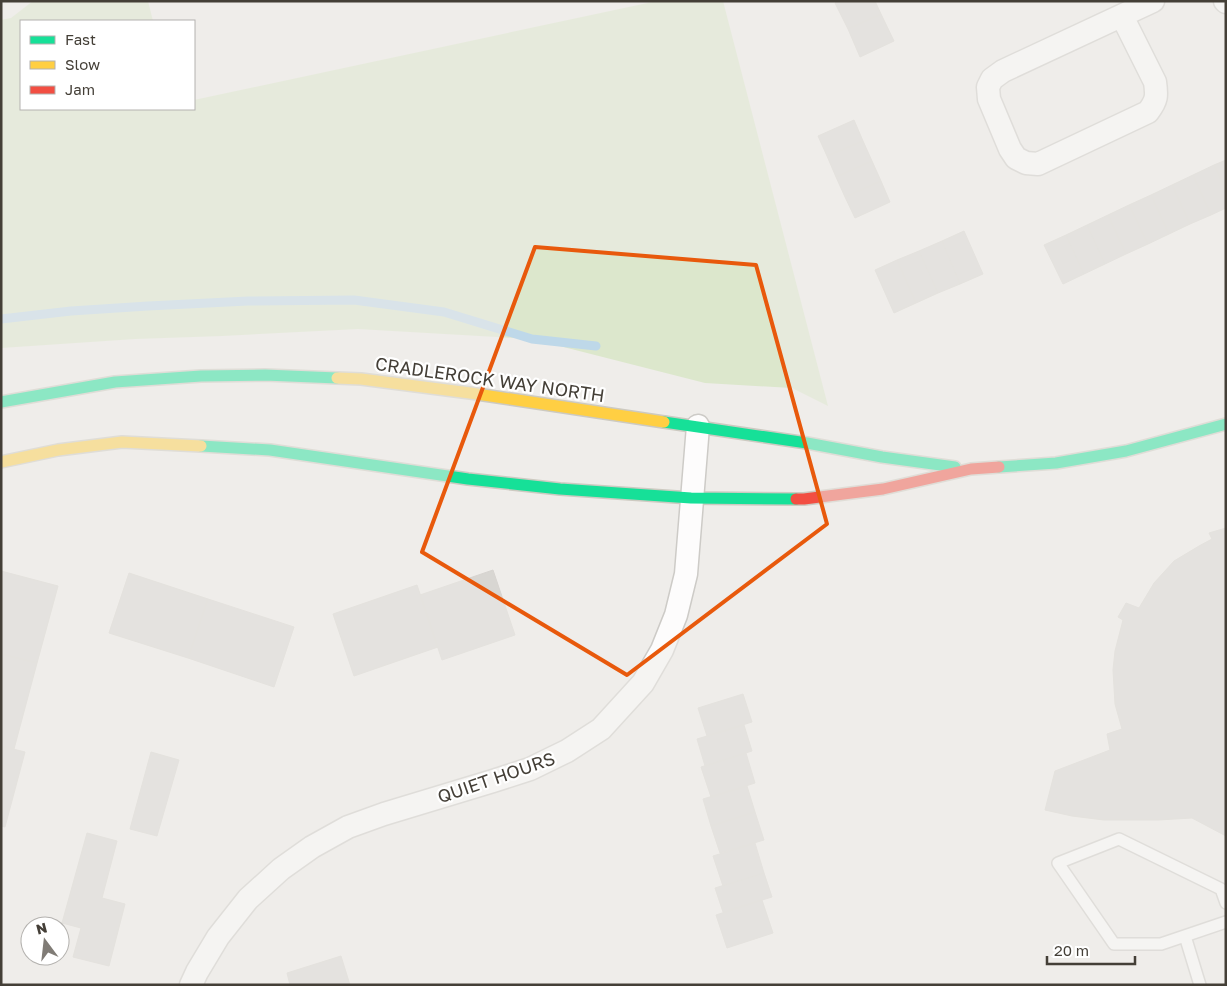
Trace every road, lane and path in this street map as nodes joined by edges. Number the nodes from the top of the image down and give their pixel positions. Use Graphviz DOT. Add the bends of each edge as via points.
graph roads {
  1 [pos="1153,1"];
  2 [pos="1122,16"];
  3 [pos="1,402"];
  4 [pos="1226,424"];
  5 [pos="698,426"];
  6 [pos="1,462"];
  7 [pos="971,469"];
  8 [pos="691,498"];
  9 [pos="1226,903"];
  10 [pos="1226,922"];
  11 [pos="1184,936"];
  12 [pos="191,985"];
  13 [pos="1200,985"];
  1 -- 2 [label="street"];
  2 -- 2 [label="street" via="992,79 988,87 989,99 1016,158 1038,164 1148,112 1155,102 1155,82"];
  3 -- 5 [label="street, CRADLEROCK WAY NORTH" via="115,382 265,375 361,379"];
  4 -- 7 [label="street, CRADLEROCK WAY NORTH" via="1126,451 1056,463"];
  5 -- 7 [label="street, CRADLEROCK WAY NORTH"];
  5 -- 8 [label="street, QUIET HOURS"];
  6 -- 8 [label="street, CRADLEROCK WAY NORTH" via="58,450 122,442 210,446 270,450 560,489"];
  7 -- 8 [label="street, CRADLEROCK WAY NORTH" via="882,489 804,498"];
  8 -- 12 [label="street, QUIET HOURS" via="686,574 676,615 662,650 643,683 601,729 530,769 384,814 348,827 312,847 248,898 218,937"];
  9 -- 11 [label="lane" via="1222,889 1119,839 1058,863 1114,944 1160,944"];
  10 -- 11 [label="lane"];
  11 -- 13 [label="lane"];
}
